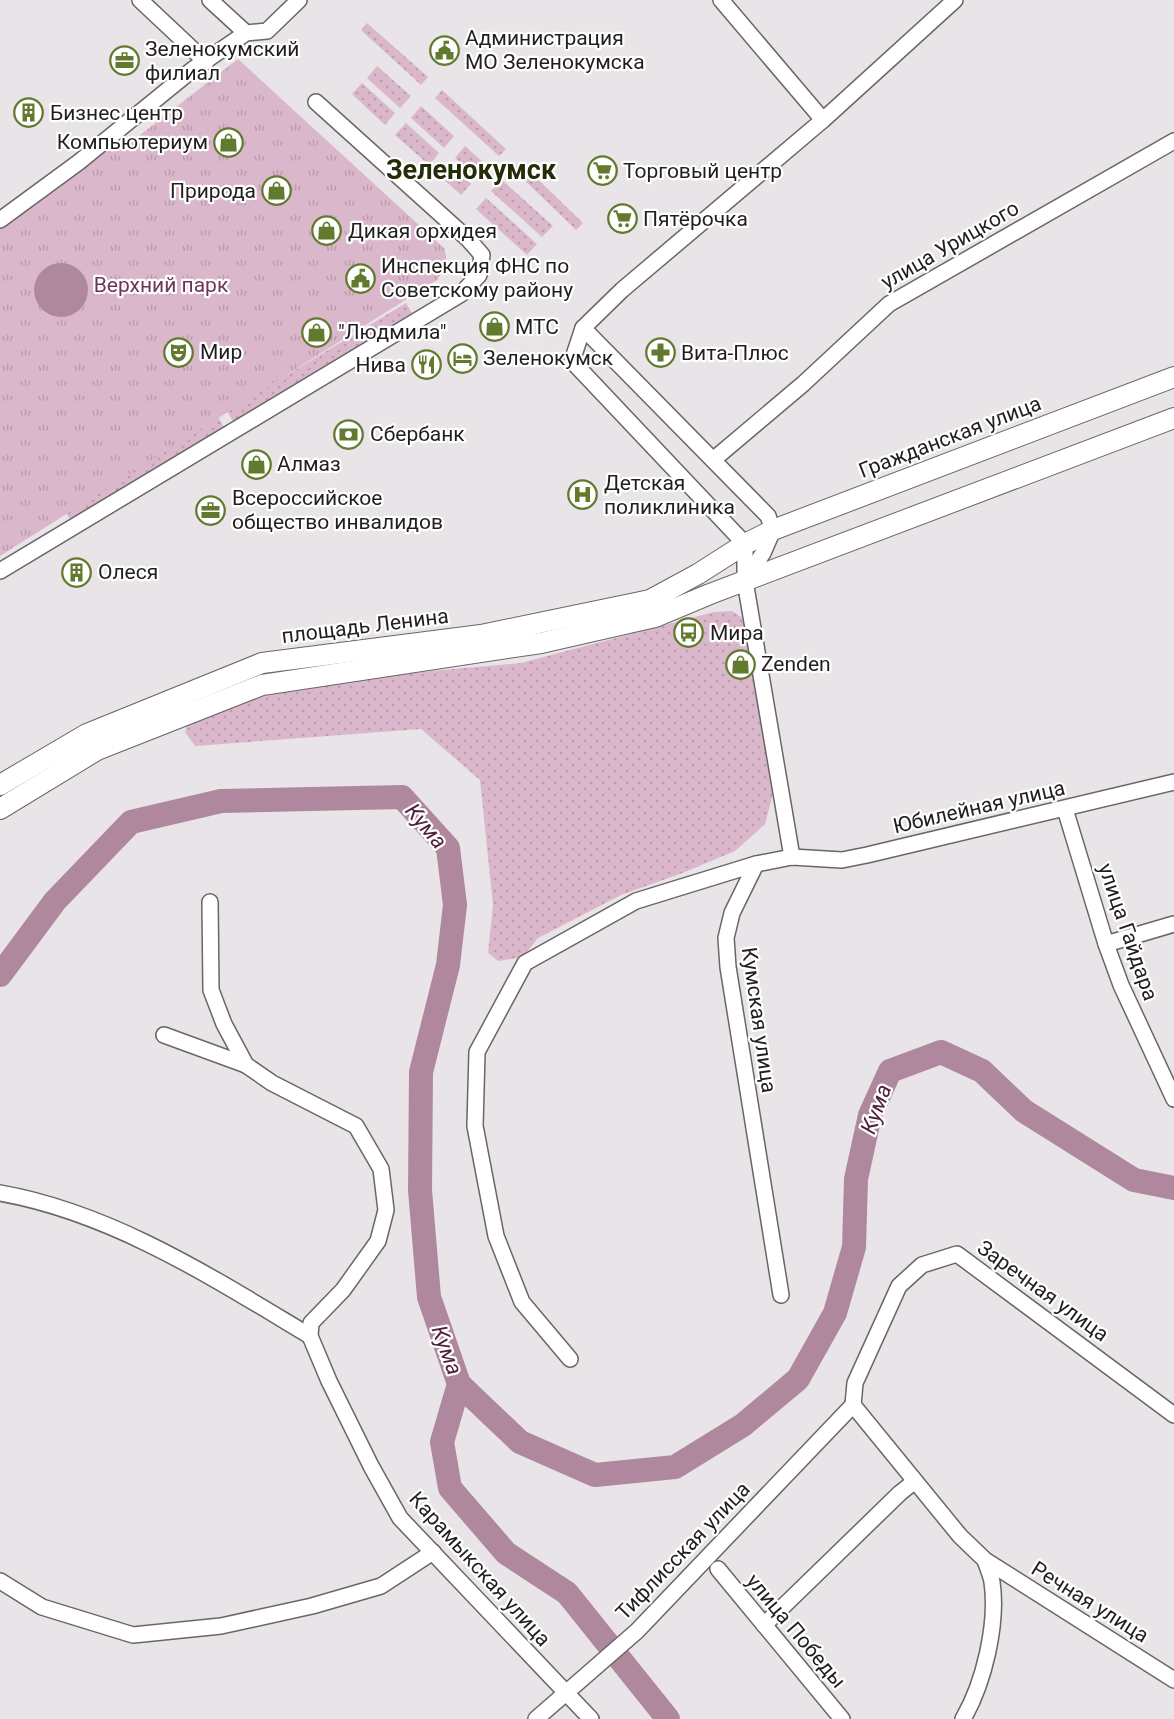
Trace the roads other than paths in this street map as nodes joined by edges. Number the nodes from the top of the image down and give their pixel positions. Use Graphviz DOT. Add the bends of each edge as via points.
graph roads {
  1 [pos="140,0"];
  2 [pos="210,0"];
  3 [pos="298,0"];
  4 [pos="721,0"];
  5 [pos="955,0"];
  6 [pos="246,33"];
  7 [pos="206,62"];
  8 [pos="316,102"];
  9 [pos="823,120"];
  10 [pos="1174,141"];
  11 [pos="0,219"];
  12 [pos="584,328"];
  13 [pos="1174,377"];
  14 [pos="1174,418"];
  15 [pos="713,460"];
  16 [pos="773,530"];
  17 [pos="745,544"];
  18 [pos="0,571"];
  19 [pos="745,581"];
  20 [pos="1174,782"];
  21 [pos="0,785"];
  22 [pos="1065,808"];
  23 [pos="0,809"];
  24 [pos="792,857"];
  25 [pos="756,864"];
  26 [pos="210,902"];
  27 [pos="1174,924"];
  28 [pos="1106,944"];
  29 [pos="164,1035"];
  30 [pos="246,1065"];
  31 [pos="1174,1099"];
  32 [pos="0,1193"];
  33 [pos="781,1295"];
  34 [pos="310,1336"];
  35 [pos="570,1359"];
  36 [pos="853,1405"];
  37 [pos="1174,1415"];
  38 [pos="915,1480"];
  39 [pos="433,1552"];
  40 [pos="985,1560"];
  41 [pos="718,1569"];
  42 [pos="0,1581"];
  43 [pos="764,1625"];
  44 [pos="1174,1680"];
  45 [pos="567,1693"];
  46 [pos="536,1719"];
  47 [pos="591,1719"];
  48 [pos="842,1719"];
  49 [pos="963,1719"];
  1 -- 7 [label="street"];
  2 -- 6 [label="street"];
  3 -- 6 [label="street" via="267,31"];
  4 -- 9 [label="street"];
  5 -- 9 [label="street"];
  6 -- 7 [label="street"];
  7 -- 11 [label="street"];
  8 -- 18 [label="street" via="468,239 482,255 479,275 461,294"];
  9 -- 12 [label="street" via="622,290"];
  10 -- 15 [label="street, улица Урицкого" via="889,304"];
  12 -- 15 [label="street"];
  12 -- 17 [label="street" via="572,361"];
  13 -- 16 [label="street, Гражданская улица"];
  14 -- 19 [label="street"];
  15 -- 16 [label="street" via="768,516"];
  16 -- 17 [label="street, Гражданская улица"];
  16 -- 19 [label="street"];
  17 -- 19 [label="street"];
  17 -- 21 [label="street, площадь Ленина" via="650,600 481,635 262,663 87,734"];
  19 -- 23 [label="street, площадь Ленина" via="655,617 541,643 262,685 97,750"];
  19 -- 24 [label="street"];
  20 -- 22 [label="street, Юбилейная улица"];
  22 -- 24 [label="street, Юбилейная улица" via="842,860"];
  22 -- 28 [label="street, улица Гайдара"];
  24 -- 25 [label="street, Юбилейная улица"];
  25 -- 33 [label="street, Кумская улица" via="732,913 726,938"];
  25 -- 35 [label="street" via="636,901 525,963 477,1052 475,1126 496,1236 522,1302"];
  26 -- 30 [label="street" via="211,990"];
  27 -- 28 [label="street"];
  28 -- 31 [label="street, улица Гайдара" via="1121,986"];
  29 -- 30 [label="street"];
  30 -- 34 [label="street" via="272,1083 356,1126 381,1169 386,1210 378,1241 343,1290 310,1323"];
  32 -- 34 [label="street" via="102,1222 178,1259"];
  34 -- 39 [label="street, Карамыкская улица" via="400,1518"];
  36 -- 37 [label="street, Заречная улица" via="855,1383 899,1286 922,1265 957,1254"];
  36 -- 38 [label="street, Речная улица"];
  36 -- 45 [label="street, Тифлисская улица" via="637,1631"];
  38 -- 40 [label="street, Речная улица" via="960,1536"];
  38 -- 43 [label="street"];
  39 -- 42 [label="street" via="381,1586 312,1606 221,1626 133,1635 42,1607"];
  39 -- 45 [label="street, Карамыкская улица"];
  40 -- 44 [label="street, Речная улица"];
  40 -- 49 [label="street" via="992,1580 988,1649"];
  41 -- 43 [label="street, улица Победы"];
  43 -- 48 [label="street, улица Победы"];
  45 -- 46 [label="street, Тифлисская улица"];
  45 -- 47 [label="street, Карамыкская улица"];
}
